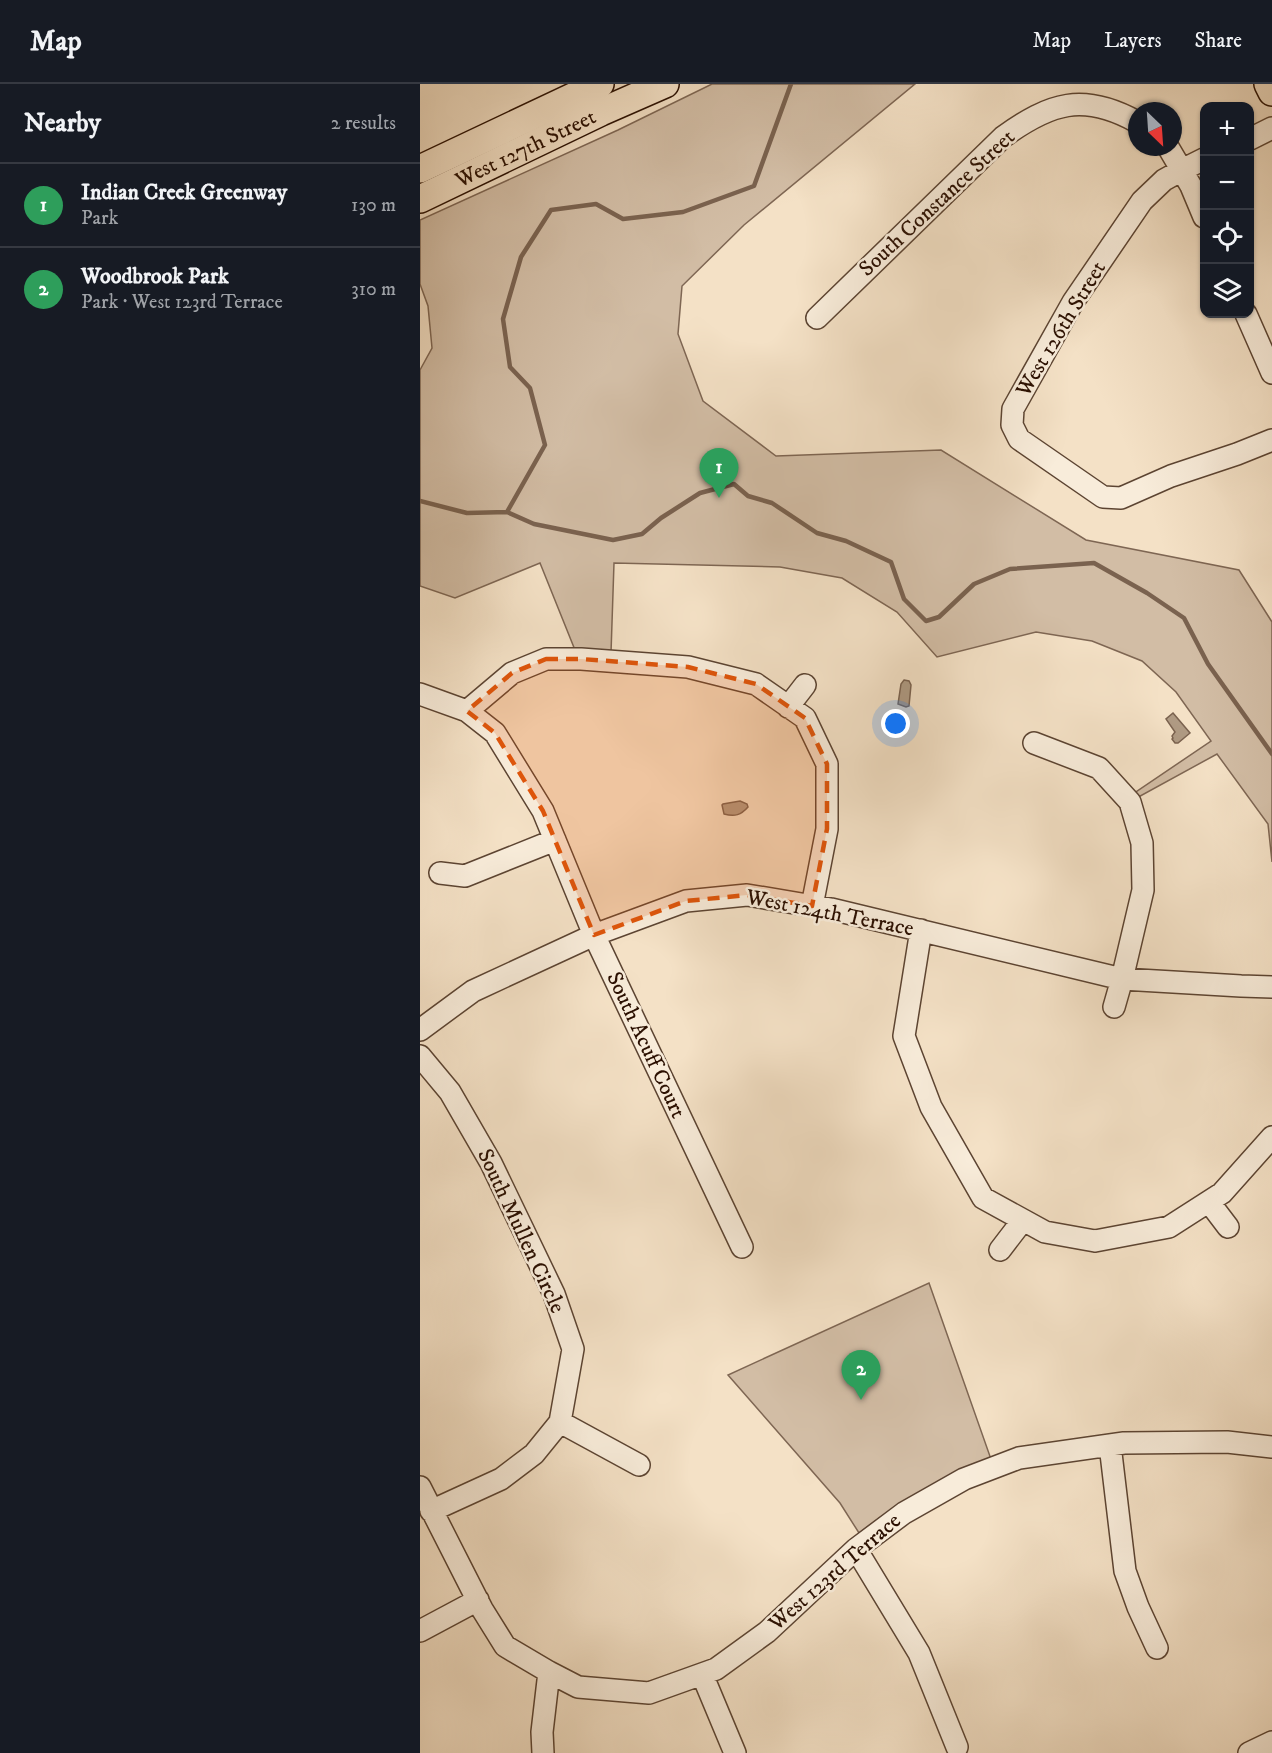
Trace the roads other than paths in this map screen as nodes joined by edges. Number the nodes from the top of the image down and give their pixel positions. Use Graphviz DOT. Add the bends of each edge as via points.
graph roads {
  1 [pos="665,84"];
  2 [pos="1268,84"];
  3 [pos="595,92"];
  4 [pos="1272,92"];
  5 [pos="1128,118"];
  6 [pos="1272,128"];
  7 [pos="1254,137"];
  8 [pos="1173,156"];
  9 [pos="1200,161"];
  10 [pos="420,169"];
  11 [pos="1182,170"];
  12 [pos="420,199"];
  13 [pos="1201,210"];
  14 [pos="817,318"];
  15 [pos="1248,318"];
  16 [pos="1272,373"];
  17 [pos="1272,440"];
  18 [pos="805,685"];
  19 [pos="420,694"];
  20 [pos="788,707"];
  21 [pos="467,711"];
  22 [pos="1034,743"];
  23 [pos="555,840"];
  24 [pos="440,873"];
  25 [pos="812,906"];
  26 [pos="921,930"];
  27 [pos="594,935"];
  28 [pos="1122,979"];
  29 [pos="1272,987"];
  30 [pos="1114,1007"];
  31 [pos="420,1030"];
  32 [pos="420,1056"];
  33 [pos="1272,1137"];
  34 [pos="1209,1202"];
  35 [pos="1023,1220"];
  36 [pos="1228,1227"];
  37 [pos="742,1247"];
  38 [pos="1000,1250"];
  39 [pos="560,1422"];
  40 [pos="1110,1445"];
  41 [pos="1272,1447"];
  42 [pos="639,1465"];
  43 [pos="420,1487"];
  44 [pos="431,1511"];
  45 [pos="856,1549"];
  46 [pos="478,1600"];
  47 [pos="420,1631"];
  48 [pos="1157,1648"];
  49 [pos="549,1672"];
  50 [pos="702,1674"];
  51 [pos="1272,1742"];
  52 [pos="957,1747"];
  53 [pos="543,1753"];
  54 [pos="735,1753"];
  55 [pos="1249,1753"];
  1 -- 3 [label="main road, West 127th Street"];
  2 -- 4 [label="main road"];
  3 -- 10 [label="main road, West 127th Street"];
  3 -- 12 [label="main road, West 127th Street"];
  5 -- 14 [label="street, South Constance Street" via="1088,105 1071,105 1044,111 1027,120 1004,137"];
  6 -- 7 [label="street"];
  8 -- 11 [label="street"];
  9 -- 11 [label="street, West 126th Street"];
  11 -- 13 [label="street"];
  11 -- 17 [label="street, West 126th Street" via="1164,180 1142,201 1073,302 1013,409 1012,425 1019,439 1104,497 1121,498"];
  15 -- 16 [label="street"];
  18 -- 20 [label="street"];
  19 -- 21 [label="street, South Acuff Court"];
  20 -- 21 [label="street" via="756,684 688,667 546,659 512,673"];
  20 -- 25 [label="street" via="805,718 827,764 827,829"];
  21 -- 23 [label="street, South Acuff Court" via="495,733 543,811"];
  22 -- 28 [label="street" via="1099,768 1130,802 1142,843 1143,890"];
  23 -- 24 [label="street" via="465,876"];
  23 -- 27 [label="street, South Acuff Court"];
  25 -- 26 [label="street, West 124th Terrace"];
  25 -- 27 [label="street, West 124th Terrace" via="747,895 687,901"];
  26 -- 28 [label="street, West 124th Terrace"];
  26 -- 35 [label="street" via="904,1036 931,1107 983,1198"];
  27 -- 31 [label="street, West 124th Terrace" via="473,991"];
  27 -- 37 [label="street, South Acuff Court"];
  28 -- 29 [label="street, West 124th Terrace"];
  28 -- 30 [label="street"];
  32 -- 39 [label="street, South Mullen Circle" via="450,1092 491,1163 555,1294 573,1349"];
  33 -- 34 [label="street" via="1222,1193"];
  34 -- 35 [label="street" via="1169,1227 1095,1241 1045,1232"];
  34 -- 36 [label="street"];
  35 -- 38 [label="street"];
  39 -- 42 [label="street"];
  39 -- 44 [label="street, South Mullen Circle" via="534,1454 501,1479"];
  40 -- 41 [label="street, West 123rd Terrace" via="1227,1442"];
  40 -- 45 [label="street, West 123rd Terrace" via="1019,1458 964,1479 904,1513"];
  40 -- 48 [label="street" via="1125,1571"];
  43 -- 44 [label="street, West 123rd Terrace"];
  44 -- 46 [label="street, West 123rd Terrace"];
  45 -- 50 [label="street, West 123rd Terrace" via="767,1632 717,1669"];
  45 -- 52 [label="street" via="919,1653"];
  46 -- 47 [label="street"];
  46 -- 49 [label="street, West 123rd Terrace" via="505,1646"];
  49 -- 50 [label="street, West 123rd Terrace" via="578,1687 649,1693"];
  49 -- 53 [label="street"];
  50 -- 54 [label="street"];
  51 -- 55 [label="street"];
}
